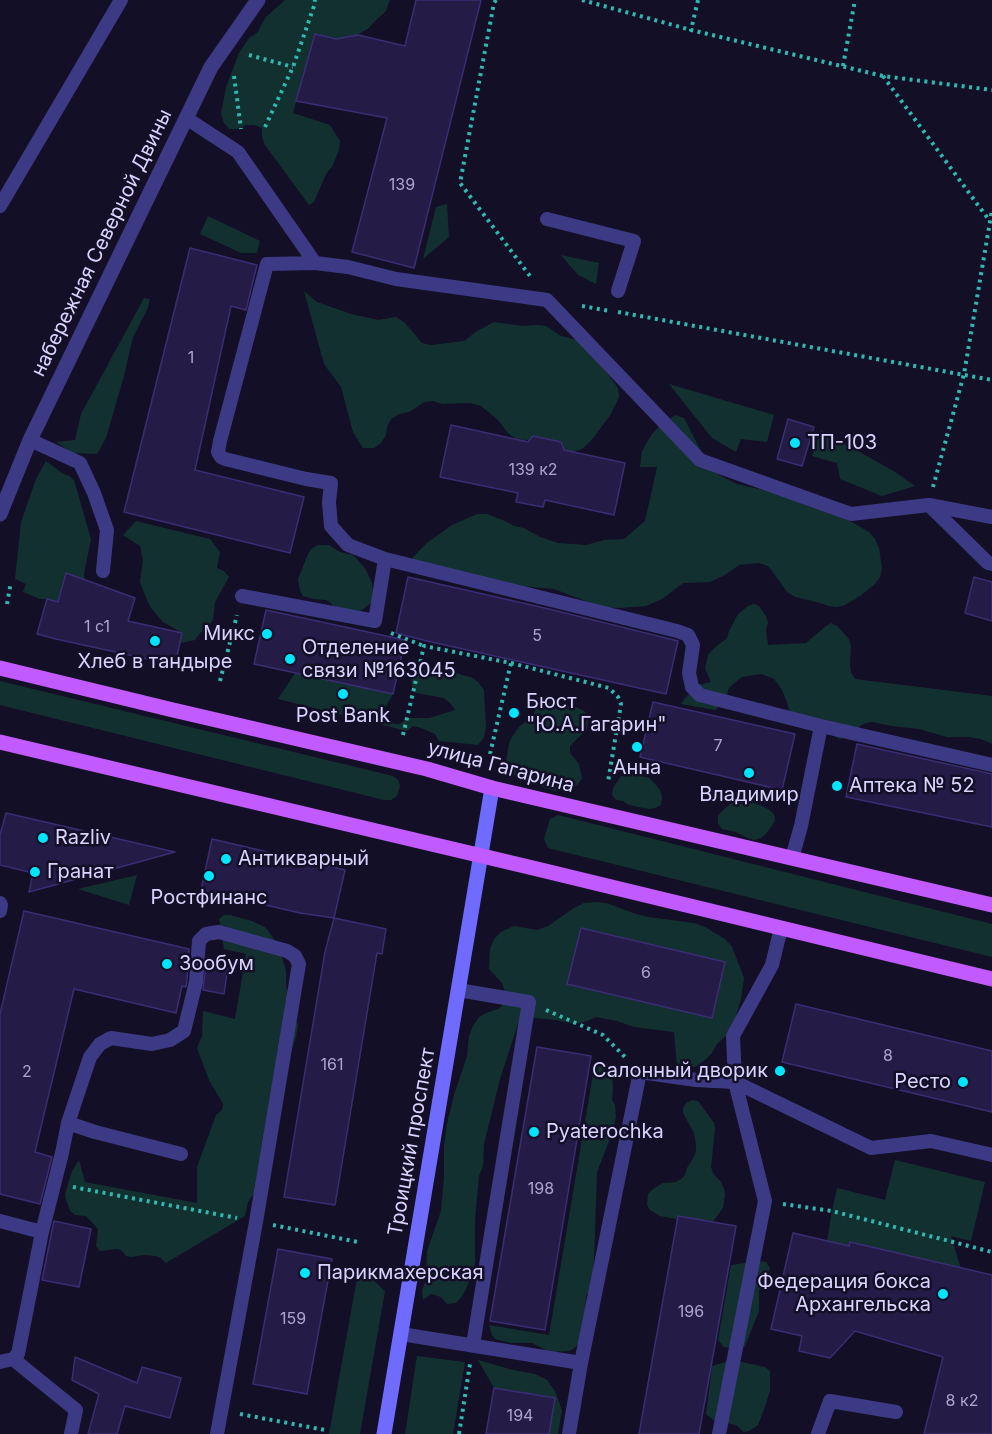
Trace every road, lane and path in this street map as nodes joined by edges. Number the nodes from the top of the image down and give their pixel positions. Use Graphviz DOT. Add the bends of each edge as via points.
graph roads {
  1 [pos="121,0"];
  2 [pos="258,0"];
  3 [pos="315,0"];
  4 [pos="582,0"];
  5 [pos="698,0"];
  6 [pos="855,0"];
  7 [pos="690,30"];
  8 [pos="249,55"];
  9 [pos="843,66"];
  10 [pos="293,67"];
  11 [pos="234,76"];
  12 [pos="883,76"];
  13 [pos="992,90"];
  14 [pos="186,118"];
  15 [pos="266,127"];
  16 [pos="243,139"];
  17 [pos="0,206"];
  18 [pos="992,210"];
  19 [pos="547,219"];
  20 [pos="990,221"];
  21 [pos="315,263"];
  22 [pos="618,291"];
  23 [pos="30,440"];
  24 [pos="929,506"];
  25 [pos="0,514"];
  26 [pos="992,517"];
  27 [pos="385,559"];
  28 [pos="992,564"];
  29 [pos="103,571"];
  30 [pos="11,582"];
  31 [pos="242,596"];
  32 [pos="7,604"];
  33 [pos="375,621"];
  34 [pos="424,646"];
  35 [pos="511,663"];
  36 [pos="0,668"];
  37 [pos="220,681"];
  38 [pos="821,726"];
  39 [pos="403,735"];
  40 [pos="0,742"];
  41 [pos="490,754"];
  42 [pos="992,765"];
  43 [pos="608,782"];
  44 [pos="492,788"];
  45 [pos="481,856"];
  46 [pos="792,858"];
  47 [pos="0,903"];
  48 [pos="992,905"];
  49 [pos="0,911"];
  50 [pos="781,928"];
  51 [pos="992,979"];
  52 [pos="458,990"];
  53 [pos="529,1002"];
  54 [pos="640,1072"];
  55 [pos="735,1083"];
  56 [pos="68,1123"];
  57 [pos="182,1154"];
  58 [pos="992,1155"];
  59 [pos="55,1183"];
  60 [pos="765,1201"];
  61 [pos="0,1221"];
  62 [pos="256,1222"];
  63 [pos="42,1232"];
  64 [pos="358,1242"];
  65 [pos="992,1252"];
  66 [pos="401,1334"];
  67 [pos="473,1345"];
  68 [pos="7,1361"];
  69 [pos="581,1363"];
  70 [pos="221,1411"];
  71 [pos="896,1412"];
  72 [pos="325,1430"];
  73 [pos="71,1434"];
  74 [pos="217,1434"];
  75 [pos="384,1434"];
  76 [pos="459,1434"];
  77 [pos="569,1434"];
  78 [pos="719,1434"];
  79 [pos="818,1434"];
  1 -- 17 [label="lane"];
  2 -- 14 [label="street, набережная Северной Двины" via="211,67"];
  3 -- 10 [label="path"];
  4 -- 7 [label="path"];
  5 -- 7 [label="path"];
  6 -- 9 [label="path"];
  7 -- 9 [label="path"];
  8 -- 10 [label="path"];
  9 -- 12 [label="path"];
  10 -- 15 [label="path"];
  11 -- 16 [label="path"];
  12 -- 13 [label="path"];
  12 -- 20 [label="path"];
  14 -- 21 [label="lane" via="238,152"];
  14 -- 23 [label="street, набережная Северной Двины"];
  18 -- 20 [label="path"];
  19 -- 22 [label="lane" via="634,241"];
  20 -- 24 [label="path" via="963,374"];
  21 -- 24 [label="lane" via="396,279 548,300 700,460 851,514"];
  21 -- 27 [label="lane" via="267,264 218,452 225,459 330,483 331,526 348,545"];
  23 -- 25 [label="street, набережная Северной Двины"];
  23 -- 29 [label="lane" via="80,463 107,530"];
  24 -- 26 [label="lane"];
  24 -- 28 [label="lane"];
  27 -- 33 [label="lane"];
  27 -- 38 [label="lane" via="677,631 688,636 693,645 689,673 692,687 700,694"];
  30 -- 32 [label="path"];
  31 -- 33 [label="lane"];
  31 -- 37 [label="path"];
  33 -- 34 [label="path" via="374,627"];
  34 -- 35 [label="path"];
  34 -- 39 [label="path"];
  35 -- 41 [label="path"];
  35 -- 43 [label="path" via="609,688 618,697 621,704"];
  36 -- 44 [label="main road, улица Гагарина" via="427,769"];
  38 -- 42 [label="lane"];
  38 -- 46 [label="lane"];
  40 -- 45 [label="main road"];
  44 -- 45 [label="main road, Троицкий проспект"];
  44 -- 46 [label="main road, улица Гагарина"];
  45 -- 50 [label="main road"];
  45 -- 52 [label="main road, Троицкий проспект"];
  46 -- 48 [label="main road, улица Гагарина"];
  47 -- 49 [label="lane"];
  50 -- 51 [label="main road"];
  50 -- 55 [label="lane" via="772,965 733,1036"];
  52 -- 53 [label="lane"];
  52 -- 66 [label="main road, Троицкий проспект"];
  53 -- 54 [label="path" via="603,1035"];
  53 -- 67 [label="lane"];
  54 -- 55 [label="lane"];
  54 -- 69 [label="lane"];
  55 -- 58 [label="lane" via="871,1148 931,1141"];
  55 -- 60 [label="lane"];
  56 -- 57 [label="lane"];
  56 -- 59 [label="lane"];
  56 -- 62 [label="lane" via="90,1057 100,1044 111,1038 152,1044 170,1040 184,1031 196,982 199,941 206,934 219,932 287,951 296,956 299,964"];
  59 -- 62 [label="path"];
  59 -- 63 [label="lane"];
  60 -- 65 [label="path" via="832,1211"];
  60 -- 78 [label="lane"];
  61 -- 63 [label="lane"];
  62 -- 64 [label="path"];
  62 -- 70 [label="lane"];
  63 -- 68 [label="lane" via="18,1354"];
  66 -- 67 [label="lane"];
  66 -- 75 [label="main road, Троицкий проспект"];
  67 -- 69 [label="lane"];
  67 -- 76 [label="path"];
  68 -- 73 [label="lane" via="76,1410"];
  69 -- 77 [label="lane"];
  70 -- 72 [label="path"];
  70 -- 74 [label="lane"];
  71 -- 79 [label="lane" via="830,1401"];
}
